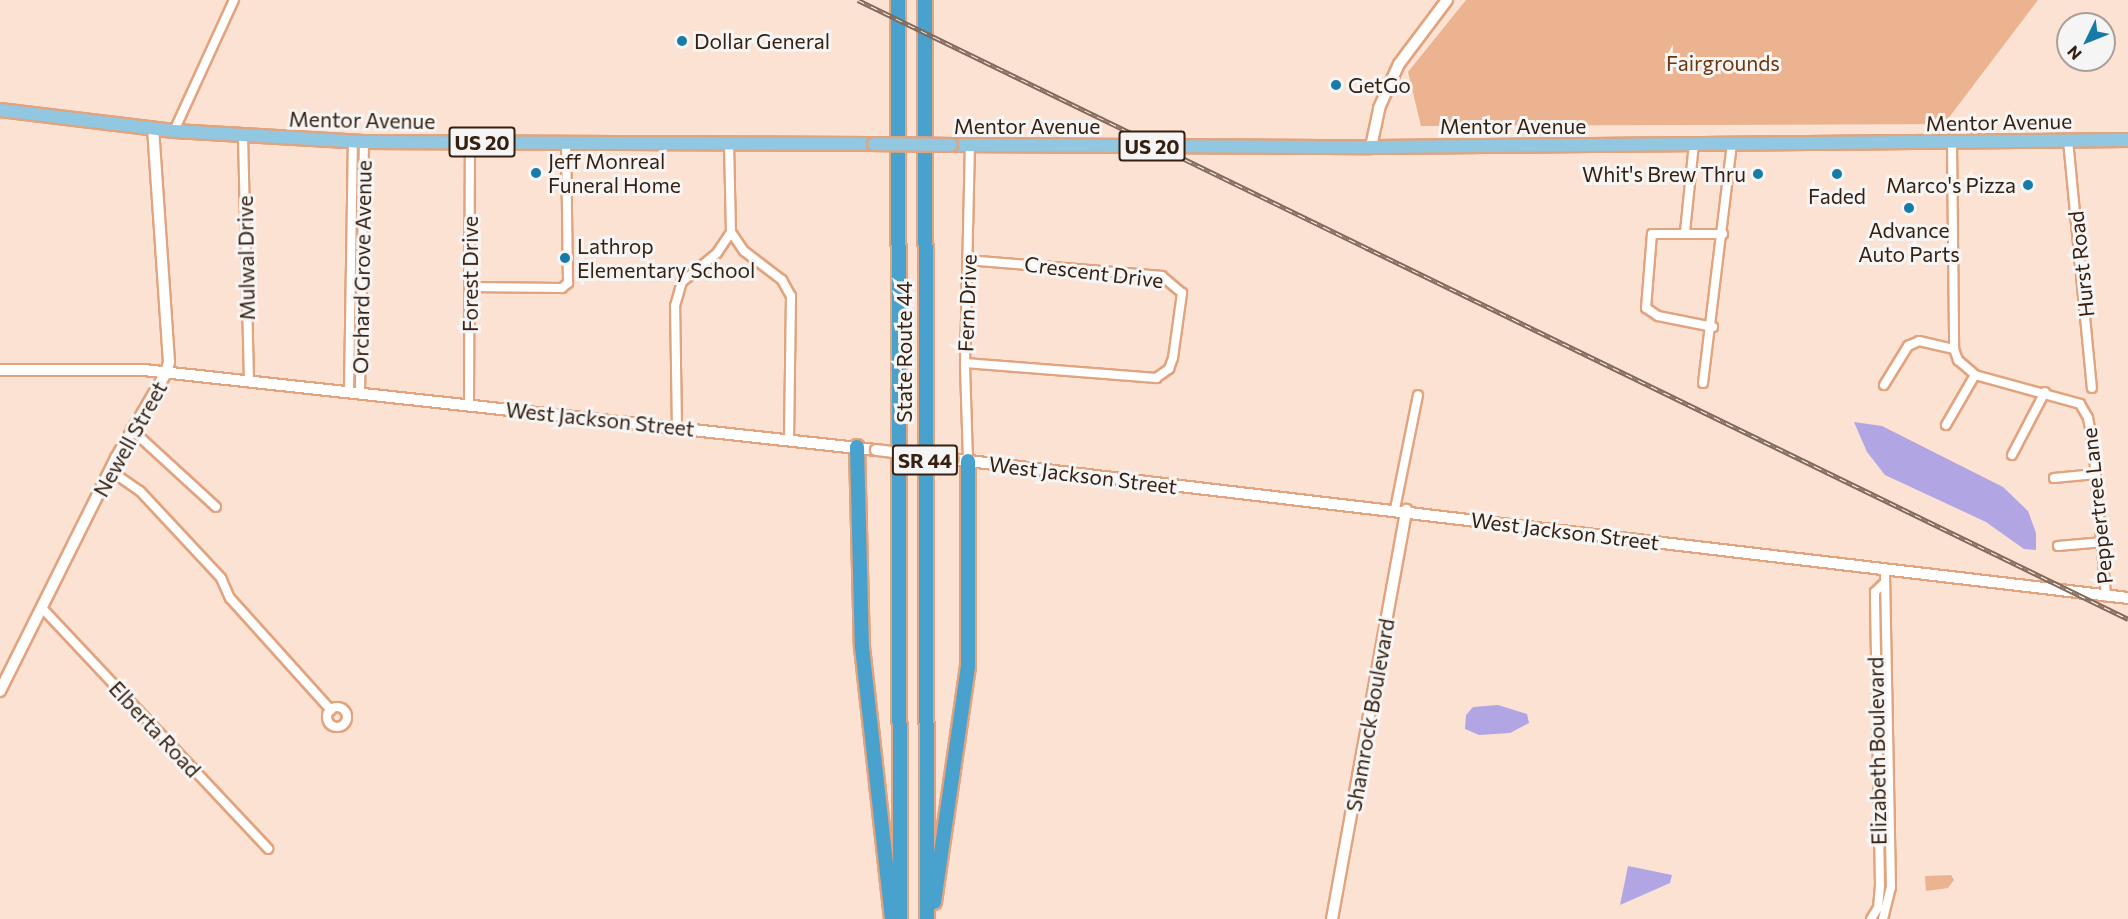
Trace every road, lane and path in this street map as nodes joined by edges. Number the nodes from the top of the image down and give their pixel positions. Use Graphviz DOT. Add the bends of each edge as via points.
graph roads {
  1 [pos="234,0"];
  2 [pos="898,0"];
  3 [pos="925,0"];
  4 [pos="1447,0"];
  5 [pos="0,110"];
  6 [pos="153,129"];
  7 [pos="174,131"];
  8 [pos="243,136"];
  9 [pos="2068,140"];
  10 [pos="2128,140"];
  11 [pos="359,141"];
  12 [pos="470,142"];
  13 [pos="566,142"];
  14 [pos="1952,143"];
  15 [pos="729,144"];
  16 [pos="1695,144"];
  17 [pos="1732,144"];
  18 [pos="970,145"];
  19 [pos="1371,147"];
  20 [pos="731,232"];
  21 [pos="1685,232"];
  22 [pos="1723,234"];
  23 [pos="968,260"];
  24 [pos="471,287"];
  25 [pos="1713,327"];
  26 [pos="1954,349"];
  27 [pos="965,363"];
  28 [pos="0,370"];
  29 [pos="166,373"];
  30 [pos="1975,375"];
  31 [pos="249,380"];
  32 [pos="1703,383"];
  33 [pos="1884,385"];
  34 [pos="2092,388"];
  35 [pos="354,392"];
  36 [pos="2044,392"];
  37 [pos="1418,395"];
  38 [pos="469,405"];
  39 [pos="1946,425"];
  40 [pos="677,428"];
  41 [pos="131,429"];
  42 [pos="789,440"];
  43 [pos="857,447"];
  44 [pos="2012,455"];
  45 [pos="968,462"];
  46 [pos="111,471"];
  47 [pos="2096,474"];
  48 [pos="2054,478"];
  49 [pos="216,507"];
  50 [pos="1400,510"];
  51 [pos="2104,542"];
  52 [pos="2058,546"];
  53 [pos="1886,570"];
  54 [pos="1883,584"];
  55 [pos="2106,596"];
  56 [pos="2128,598"];
  57 [pos="43,609"];
  58 [pos="0,692"];
  59 [pos="331,710"];
  60 [pos="268,849"];
  61 [pos="892,919"];
  62 [pos="900,919"];
  63 [pos="927,919"];
  64 [pos="932,919"];
  65 [pos="1332,919"];
  66 [pos="1871,919"];
  67 [pos="1883,919"];
  1 -- 7 [label="street"];
  2 -- 62 [label="highway, State Route 44 / SR 44"];
  3 -- 63 [label="highway, State Route 44 / SR 44"];
  4 -- 19 [label="street" via="1399,64 1379,108"];
  5 -- 6 [label="main road, Mentor Avenue / US 20"];
  6 -- 7 [label="main road, Mentor Avenue / US 20"];
  6 -- 29 [label="street, Newell Street" via="169,362"];
  7 -- 8 [label="main road, Mentor Avenue / US 20"];
  8 -- 11 [label="main road, Mentor Avenue / US 20"];
  8 -- 31 [label="street, Mulwal Drive"];
  9 -- 10 [label="main road, Mentor Avenue / US 20"];
  9 -- 14 [label="main road, Mentor Avenue / US 20"];
  9 -- 34 [label="street, Hurst Road"];
  11 -- 12 [label="main road, Mentor Avenue / US 20"];
  11 -- 35 [label="street, Orchard Grove Avenue"];
  12 -- 13 [label="main road, Mentor Avenue / US 20"];
  12 -- 24 [label="street, Forest Drive"];
  13 -- 15 [label="main road, Mentor Avenue / US 20"];
  13 -- 24 [label="street" via="568,283 562,288"];
  14 -- 17 [label="main road, Mentor Avenue / US 20"];
  14 -- 26 [label="street"];
  15 -- 18 [label="main road, Mentor Avenue / US 20, bridge"];
  15 -- 20 [label="street"];
  16 -- 17 [label="main road, Mentor Avenue / US 20"];
  16 -- 19 [label="main road, Mentor Avenue / US 20"];
  16 -- 21 [label="street"];
  17 -- 22 [label="street"];
  18 -- 19 [label="main road, Mentor Avenue / US 20"];
  18 -- 23 [label="street, Fern Drive"];
  20 -- 40 [label="street" via="717,253 682,282 675,306"];
  20 -- 42 [label="street" via="744,251 782,280 791,296"];
  21 -- 22 [label="street"];
  21 -- 25 [label="street" via="1652,234 1646,308 1658,316"];
  22 -- 25 [label="street"];
  23 -- 27 [label="street, Fern Drive"];
  23 -- 27 [label="street, Crescent Drive" via="1162,276 1182,293 1173,358 1169,369 1156,378"];
  24 -- 38 [label="street, Forest Drive"];
  25 -- 32 [label="street"];
  26 -- 30 [label="street" via="1958,360"];
  26 -- 33 [label="street" via="1913,342"];
  27 -- 45 [label="street, Fern Drive"];
  28 -- 29 [label="street, West Jackson Street"];
  29 -- 31 [label="street, West Jackson Street"];
  29 -- 41 [label="street, Newell Street"];
  30 -- 36 [label="street, Peppertree Lane"];
  30 -- 39 [label="street"];
  31 -- 35 [label="street, West Jackson Street"];
  35 -- 38 [label="street, West Jackson Street"];
  36 -- 44 [label="street"];
  36 -- 47 [label="street, Peppertree Lane" via="2071,399 2085,410"];
  37 -- 50 [label="street"];
  38 -- 40 [label="street, West Jackson Street"];
  40 -- 42 [label="street, West Jackson Street"];
  41 -- 46 [label="street, Newell Street"];
  41 -- 49 [label="street"];
  42 -- 43 [label="street, West Jackson Street"];
  43 -- 45 [label="street, West Jackson Street, bridge"];
  43 -- 61 [label="highway" via="862,646"];
  45 -- 50 [label="street, West Jackson Street"];
  45 -- 64 [label="highway" via="968,668"];
  46 -- 57 [label="street, Newell Street"];
  46 -- 59 [label="street" via="140,491 221,578 230,598"];
  47 -- 48 [label="street"];
  47 -- 51 [label="street, Peppertree Lane"];
  50 -- 53 [label="street, West Jackson Street"];
  50 -- 65 [label="street, Shamrock Boulevard"];
  51 -- 52 [label="street"];
  51 -- 55 [label="street, Peppertree Lane"];
  53 -- 54 [label="street, Elizabeth Boulevard"];
  53 -- 55 [label="street, West Jackson Street"];
  54 -- 66 [label="street, Elizabeth Boulevard" via="1875,592 1880,885 1878,908"];
  54 -- 67 [label="street, Elizabeth Boulevard" via="1887,596 1891,887"];
  55 -- 56 [label="street, West Jackson Street"];
  57 -- 58 [label="street, Newell Street"];
  57 -- 60 [label="street, Elberta Road"];
}
